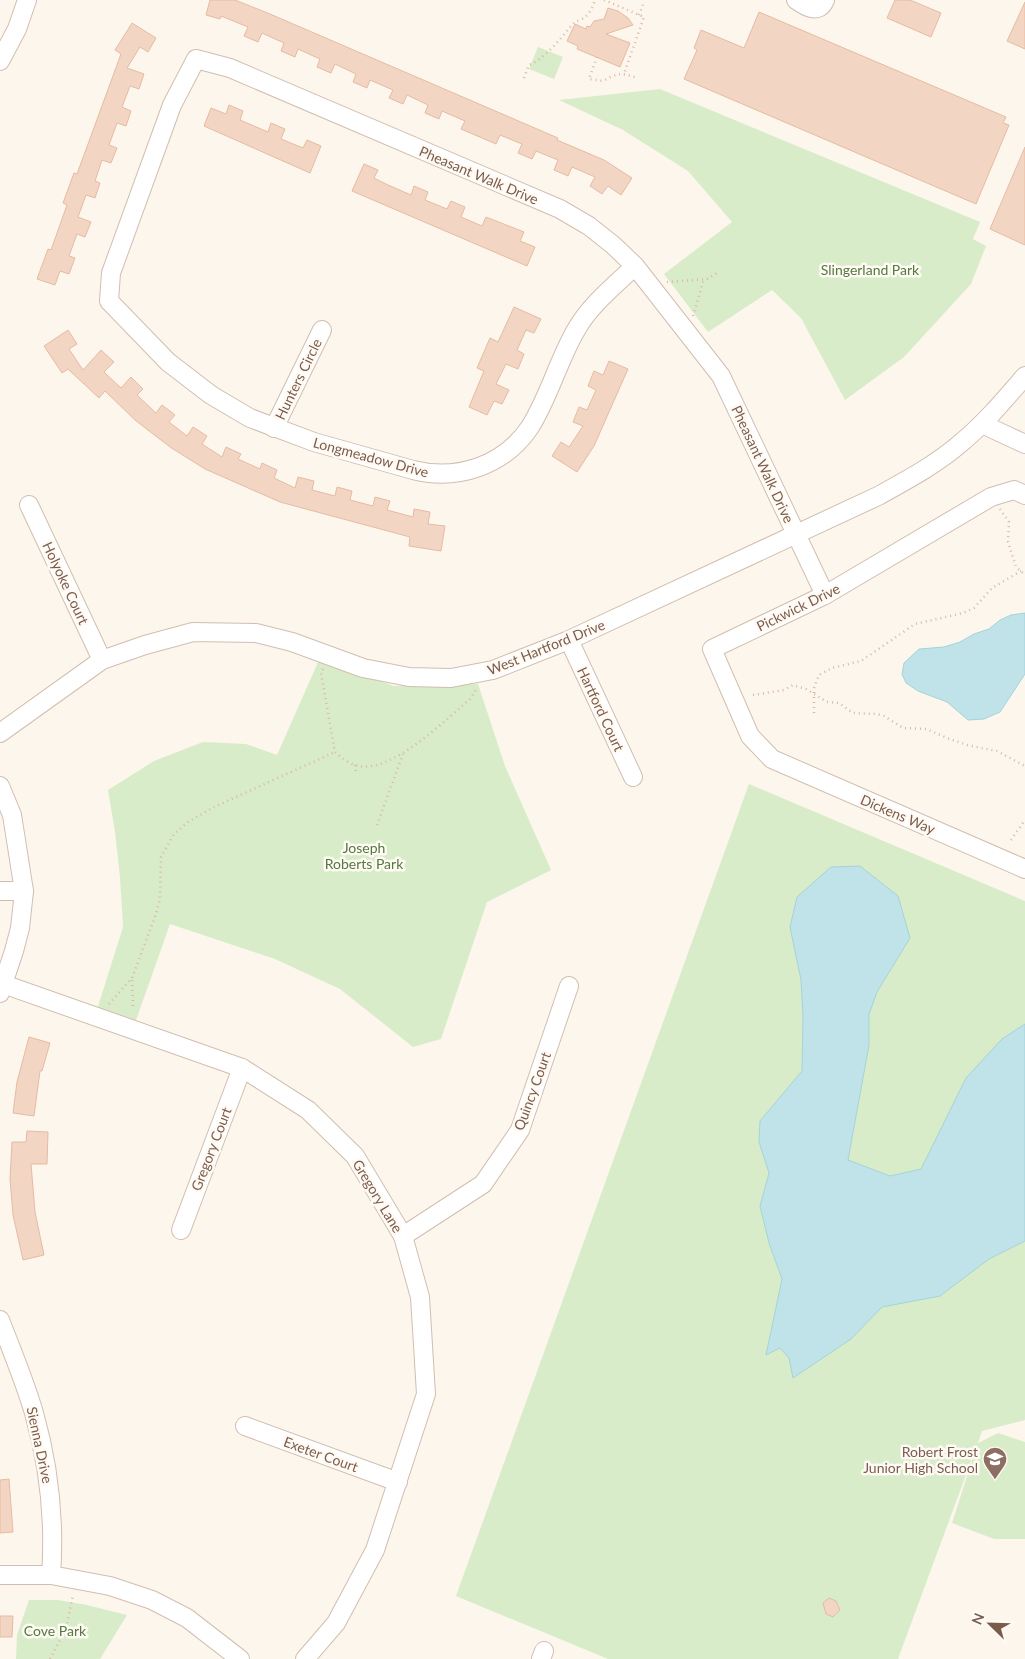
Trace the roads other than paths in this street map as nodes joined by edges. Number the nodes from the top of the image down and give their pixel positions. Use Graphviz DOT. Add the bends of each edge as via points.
graph roads {
  1 [pos="27,0"];
  2 [pos="796,0"];
  3 [pos="825,0"];
  4 [pos="0,61"];
  5 [pos="635,266"];
  6 [pos="109,301"];
  7 [pos="322,330"];
  8 [pos="1025,376"];
  9 [pos="982,424"];
  10 [pos="274,428"];
  11 [pos="1025,444"];
  12 [pos="1025,495"];
  13 [pos="29,505"];
  14 [pos="796,534"];
  15 [pos="825,595"];
  16 [pos="569,640"];
  17 [pos="102,660"];
  18 [pos="0,733"];
  19 [pos="772,759"];
  20 [pos="633,777"];
  21 [pos="0,786"];
  22 [pos="1025,869"];
  23 [pos="0,891"];
  24 [pos="24,891"];
  25 [pos="569,986"];
  26 [pos="2,988"];
  27 [pos="242,1068"];
  28 [pos="181,1230"];
  29 [pos="403,1236"];
  30 [pos="0,1320"];
  31 [pos="5,1351"];
  32 [pos="245,1426"];
  33 [pos="398,1482"];
  34 [pos="0,1575"];
  35 [pos="51,1575"];
  36 [pos="240,1659"];
  37 [pos="305,1659"];
  1 -- 4 [label="street" via="17,29"];
  2 -- 3 [label="street" via="813,9 821,7"];
  5 -- 6 [label="street, Pheasant Walk Drive" via="589,226 560,209 230,68 196,59 172,105 111,273"];
  5 -- 10 [label="street, Longmeadow Drive" via="584,317 529,427 514,446 479,467 461,473 427,474"];
  5 -- 14 [label="street, Pheasant Walk Drive" via="721,376"];
  6 -- 10 [label="street, Longmeadow Drive" via="168,362 211,395"];
  7 -- 10 [label="street, Hunters Circle"];
  8 -- 9 [label="street, West Hartford Drive"];
  9 -- 11 [label="street"];
  9 -- 14 [label="street, West Hartford Drive" via="911,478"];
  12 -- 15 [label="street, Pickwick Drive" via="1014,490 992,497"];
  13 -- 17 [label="street, Holyoke Court"];
  14 -- 15 [label="street, Pheasant Walk Drive"];
  14 -- 16 [label="street, West Hartford Drive"];
  15 -- 19 [label="street, Pickwick Drive" via="712,649 750,736"];
  16 -- 17 [label="street, West Hartford Drive" via="483,672 451,678 409,677 364,668 292,642 256,633 193,632"];
  16 -- 20 [label="street, Hartford Court"];
  17 -- 18 [label="street, West Hartford Drive"];
  19 -- 22 [label="street, Dickens Way"];
  21 -- 24 [label="street" via="12,815"];
  23 -- 24 [label="street"];
  24 -- 26 [label="street" via="20,928"];
  25 -- 29 [label="street, Quincy Court" via="520,1130 483,1184"];
  26 -- 27 [label="street, Gregory Lane"];
  27 -- 28 [label="street, Gregory Court"];
  27 -- 29 [label="street, Gregory Lane" via="308,1110 355,1156"];
  29 -- 33 [label="street, Gregory Lane" via="420,1297 426,1394"];
  30 -- 31 [label="street, Sienna Drive"];
  31 -- 35 [label="street, Sienna Drive" via="34,1412 45,1460 52,1524"];
  32 -- 33 [label="street, Exeter Court"];
  33 -- 37 [label="street, Gregory Lane" via="375,1550 336,1623"];
  34 -- 35 [label="street"];
  35 -- 36 [label="street" via="110,1586 152,1600 187,1618"];
}
